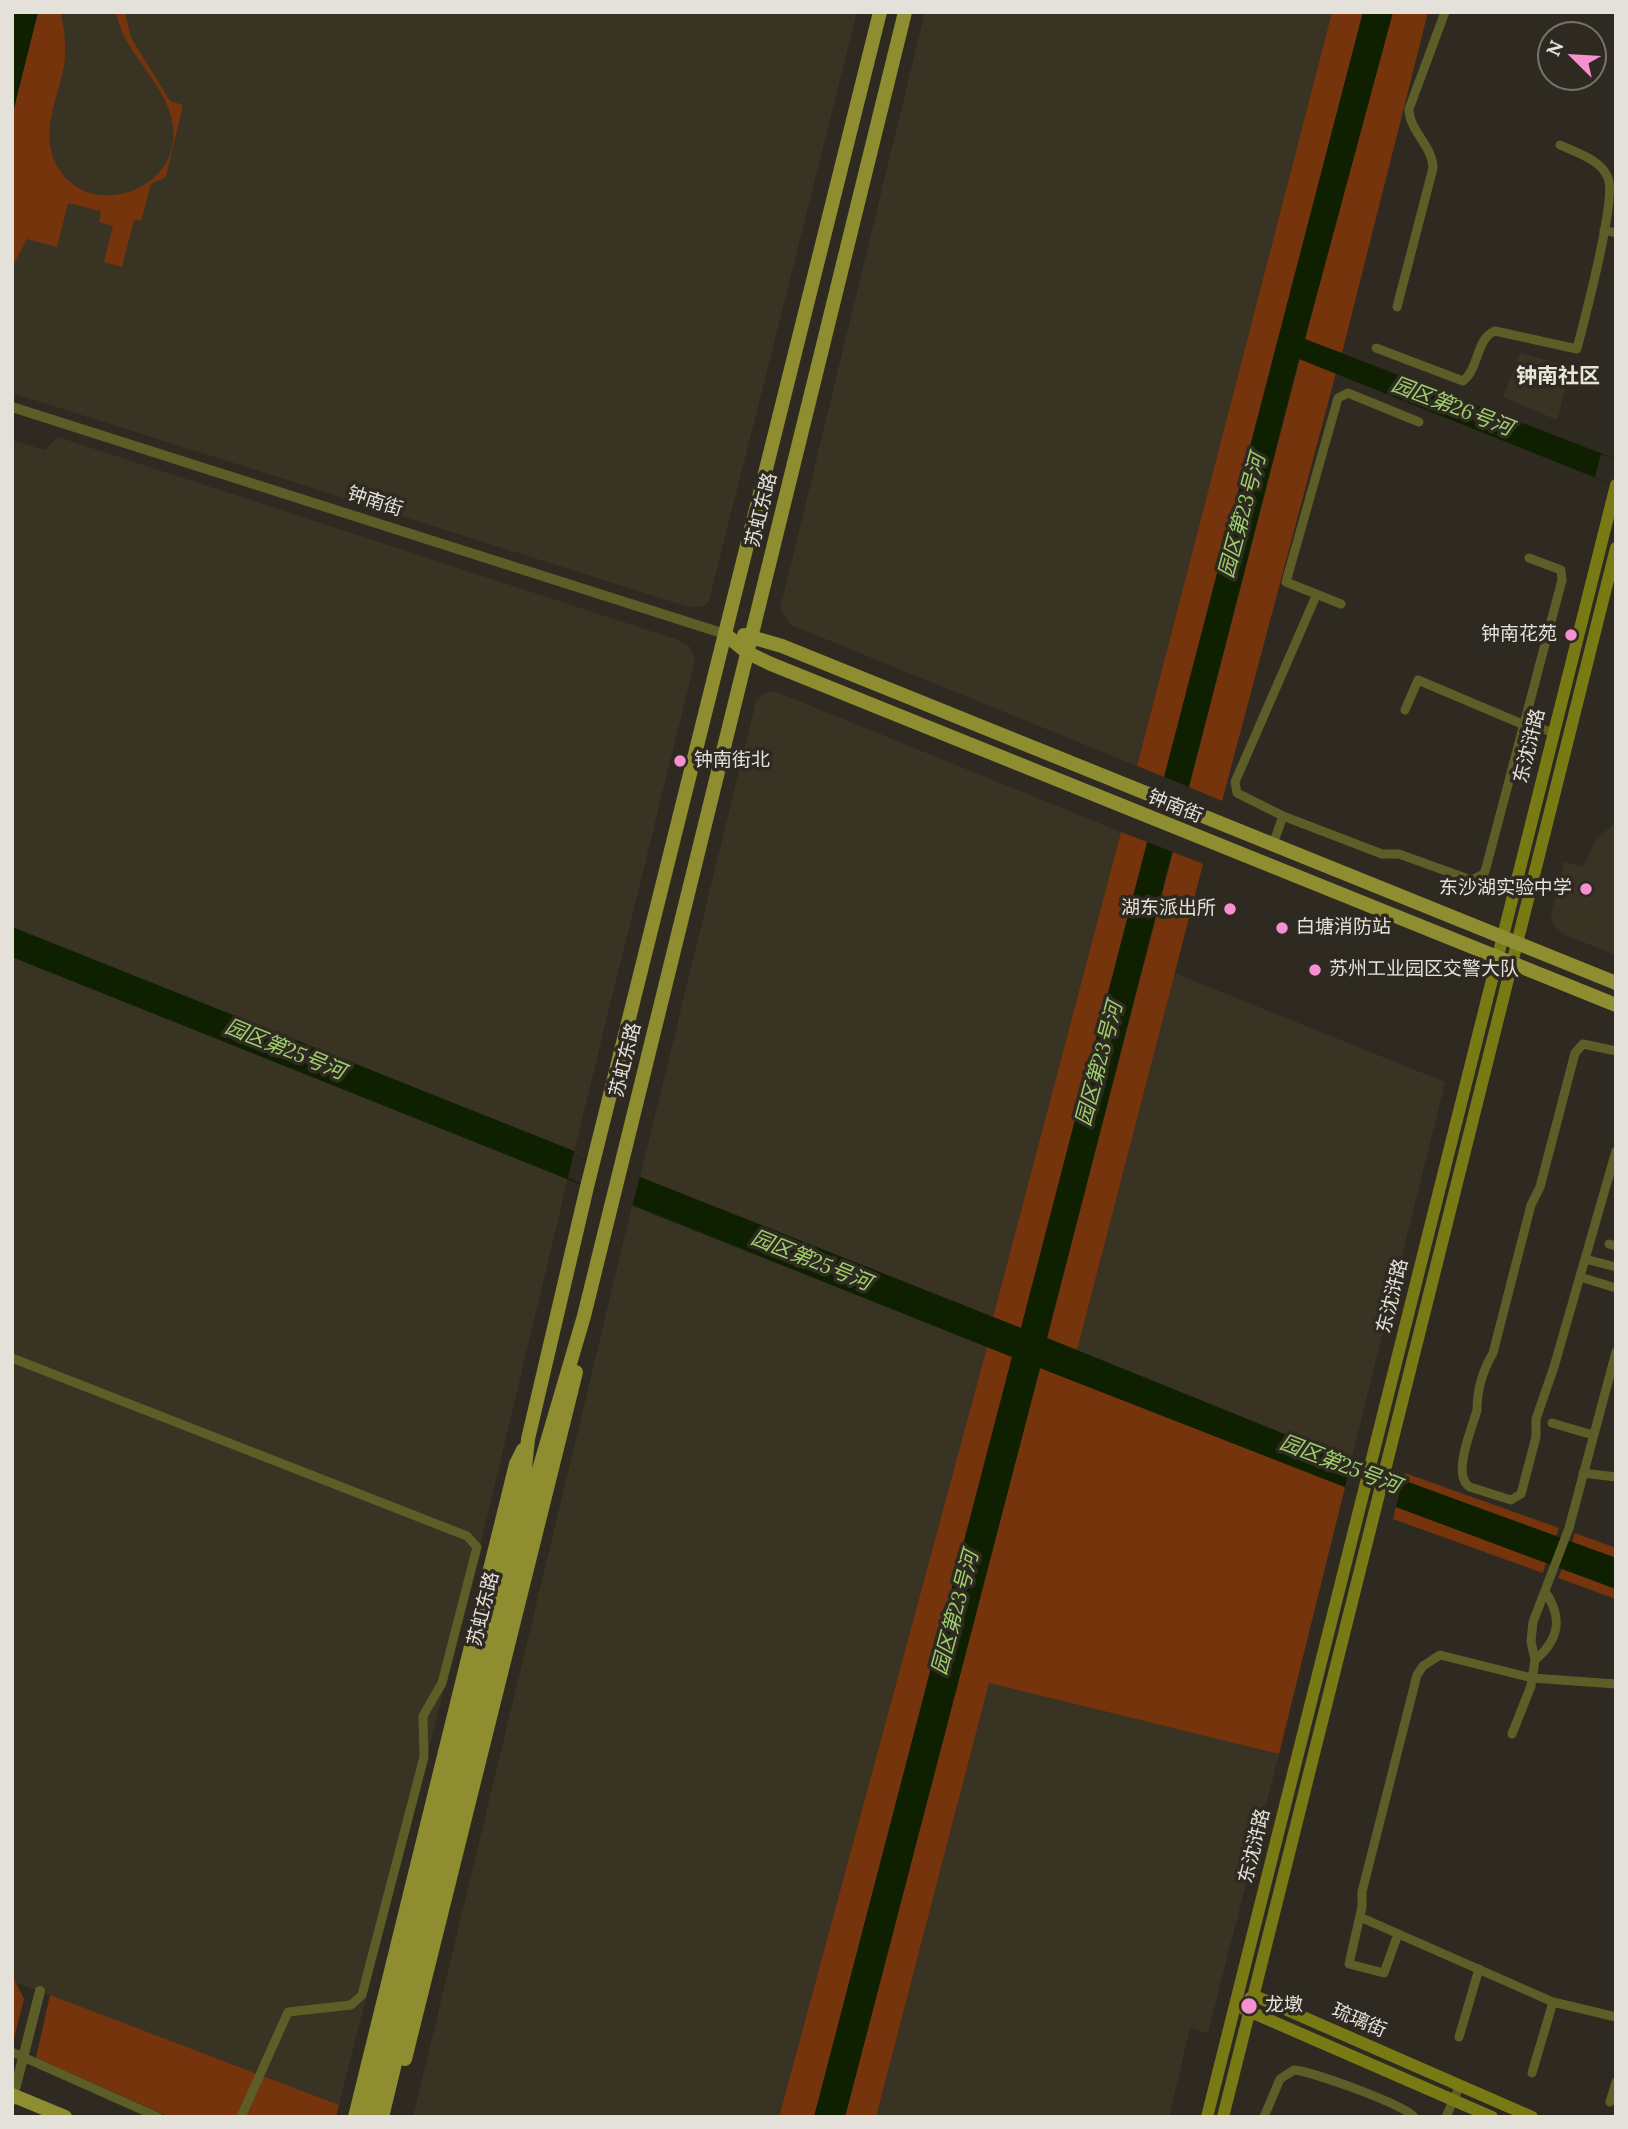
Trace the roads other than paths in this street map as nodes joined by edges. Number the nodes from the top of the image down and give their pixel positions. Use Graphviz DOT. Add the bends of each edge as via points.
graph roads {
  1 [pos="880,12"];
  2 [pos="905,12"];
  3 [pos="1445,12"];
  4 [pos="1560,145"];
  5 [pos="1604,230"];
  6 [pos="1616,233"];
  7 [pos="1397,307"];
  8 [pos="1376,348"];
  9 [pos="12,407"];
  10 [pos="1419,422"];
  11 [pos="1616,485"];
  12 [pos="1616,548"];
  13 [pos="1528,558"];
  14 [pos="1316,596"];
  15 [pos="1341,604"];
  16 [pos="725,634"];
  17 [pos="752,635"];
  18 [pos="748,653"];
  19 [pos="1405,709"];
  20 [pos="1522,724"];
  21 [pos="1553,732"];
  22 [pos="1283,816"];
  23 [pos="1273,844"];
  24 [pos="1502,935"];
  25 [pos="1518,941"];
  26 [pos="1497,957"];
  27 [pos="1513,963"];
  28 [pos="1616,982"];
  29 [pos="1616,1005"];
  30 [pos="1616,1051"];
  31 [pos="1616,1152"];
  32 [pos="1585,1259"];
  33 [pos="1616,1267"];
  34 [pos="1580,1278"];
  35 [pos="1616,1287"];
  36 [pos="584,1316"];
  37 [pos="1616,1352"];
  38 [pos="12,1358"];
  39 [pos="1552,1423"];
  40 [pos="1593,1435"];
  41 [pos="528,1439"];
  42 [pos="1583,1473"];
  43 [pos="1616,1477"];
  44 [pos="1546,1593"];
  45 [pos="1535,1660"];
  46 [pos="1532,1678"];
  47 [pos="1616,1684"];
  48 [pos="1512,1734"];
  49 [pos="431,1885"];
  50 [pos="1360,1917"];
  51 [pos="1398,1934"];
  52 [pos="1479,1969"];
  53 [pos="40,1991"];
  54 [pos="1255,1996"];
  55 [pos="1553,2002"];
  56 [pos="1235,2003"];
  57 [pos="1251,2013"];
  58 [pos="1616,2017"];
  59 [pos="1459,2037"];
  60 [pos="18,2055"];
  61 [pos="1532,2073"];
  62 [pos="1616,2082"];
  63 [pos="1460,2085"];
  64 [pos="12,2095"];
  65 [pos="1453,2100"];
  66 [pos="12,2101"];
  67 [pos="1610,2102"];
  68 [pos="65,2117"];
  69 [pos="158,2117"];
  70 [pos="241,2117"];
  71 [pos="355,2117"];
  72 [pos="369,2117"];
  73 [pos="382,2117"];
  74 [pos="391,2117"];
  75 [pos="1207,2117"];
  76 [pos="1223,2117"];
  77 [pos="1264,2117"];
  78 [pos="1414,2117"];
  79 [pos="1446,2117"];
  80 [pos="1492,2117"];
  81 [pos="1532,2117"];
  1 -- 16 [label="main road, 苏虹东路"];
  2 -- 17 [label="main road, 苏虹东路"];
  3 -- 7 [label="street" via="1409,109 1433,168"];
  4 -- 5 [label="street" via="1593,162 1609,179"];
  5 -- 6 [label="street"];
  5 -- 8 [label="street" via="1577,349 1495,331 1487,336 1463,381"];
  9 -- 16 [label="street, 钟南街"];
  10 -- 14 [label="street" via="1348,393 1338,398 1286,582"];
  11 -- 21 [label="main road, 东沈浒路"];
  12 -- 25 [label="main road, 东沈浒路"];
  13 -- 20 [label="street" via="1557,567 1563,575"];
  14 -- 15 [label="street"];
  14 -- 22 [label="street" via="1235,782 1241,796"];
  16 -- 17 [label="main road, 钟南街"];
  16 -- 18 [label="main road, 钟南街"];
  16 -- 41 [label="main road, 苏虹东路"];
  17 -- 18 [label="main road, 苏虹东路"];
  17 -- 23 [label="main road, 钟南街"];
  18 -- 26 [label="main road, 钟南街"];
  18 -- 36 [label="main road, 苏虹东路"];
  19 -- 20 [label="street" via="1418,680"];
  20 -- 21 [label="street"];
  20 -- 22 [label="street" via="1486,868 1477,878 1471,880 1399,854 1382,854"];
  21 -- 24 [label="main road, 东沈浒路"];
  22 -- 23 [label="street"];
  23 -- 24 [label="main road, 钟南街"];
  24 -- 25 [label="main road, 钟南街"];
  24 -- 26 [label="main road, 东沈浒路"];
  25 -- 27 [label="main road, 东沈浒路"];
  25 -- 28 [label="main road, 钟南街"];
  26 -- 27 [label="main road, 钟南街"];
  26 -- 56 [label="main road, 东沈浒路"];
  27 -- 29 [label="main road, 钟南街"];
  27 -- 54 [label="main road, 东沈浒路"];
  30 -- 34 [label="street" via="1583,1044 1575,1053 1493,1353 1485,1366 1460,1472 1470,1487 1511,1500 1521,1494 1536,1437 1536,1419"];
  31 -- 32 [label="street"];
  32 -- 33 [label="street"];
  32 -- 34 [label="street"];
  34 -- 35 [label="street"];
  36 -- 49 [label="main road, 苏虹东路" via="537,1476"];
  36 -- 74 [label="main road" via="579,1359"];
  37 -- 40 [label="street"];
  38 -- 70 [label="street" via="467,1536 477,1547 442,1683 423,1716 424,1757 362,1995 351,2005 288,2012"];
  39 -- 40 [label="street"];
  40 -- 42 [label="street"];
  41 -- 49 [label="main road, 苏虹东路"];
  41 -- 71 [label="main road" via="516,1464"];
  42 -- 43 [label="street"];
  42 -- 44 [label="street"];
  44 -- 45 [label="street" via="1531,1633"];
  44 -- 45 [label="street" via="1558,1619 1550,1645"];
  45 -- 46 [label="street"];
  46 -- 47 [label="street"];
  46 -- 48 [label="street"];
  46 -- 50 [label="street" via="1440,1655 1423,1665 1362,1892"];
  49 -- 72 [label="main road, 苏虹东路"];
  49 -- 73 [label="main road, 苏虹东路"];
  50 -- 51 [label="street"];
  50 -- 51 [label="street" via="1348,1959 1354,1967 1384,1973"];
  51 -- 52 [label="street"];
  52 -- 55 [label="street"];
  52 -- 59 [label="street"];
  53 -- 60 [label="street"];
  54 -- 56 [label="main road"];
  54 -- 57 [label="main road, 东沈浒路"];
  54 -- 63 [label="main road, 琉璃街"];
  55 -- 58 [label="street"];
  55 -- 61 [label="street"];
  56 -- 57 [label="main road, 琉璃街"];
  56 -- 75 [label="main road, 东沈浒路"];
  57 -- 65 [label="main road, 琉璃街"];
  57 -- 76 [label="main road, 东沈浒路"];
  60 -- 66 [label="street"];
  60 -- 69 [label="street"];
  62 -- 67 [label="street"];
  63 -- 65 [label="street"];
  63 -- 81 [label="main road, 琉璃街"];
  64 -- 68 [label="main road, bridge"];
  65 -- 79 [label="street"];
  65 -- 80 [label="main road, 琉璃街"];
  77 -- 78 [label="street" via="1280,2079 1294,2070 1385,2099"];
}
